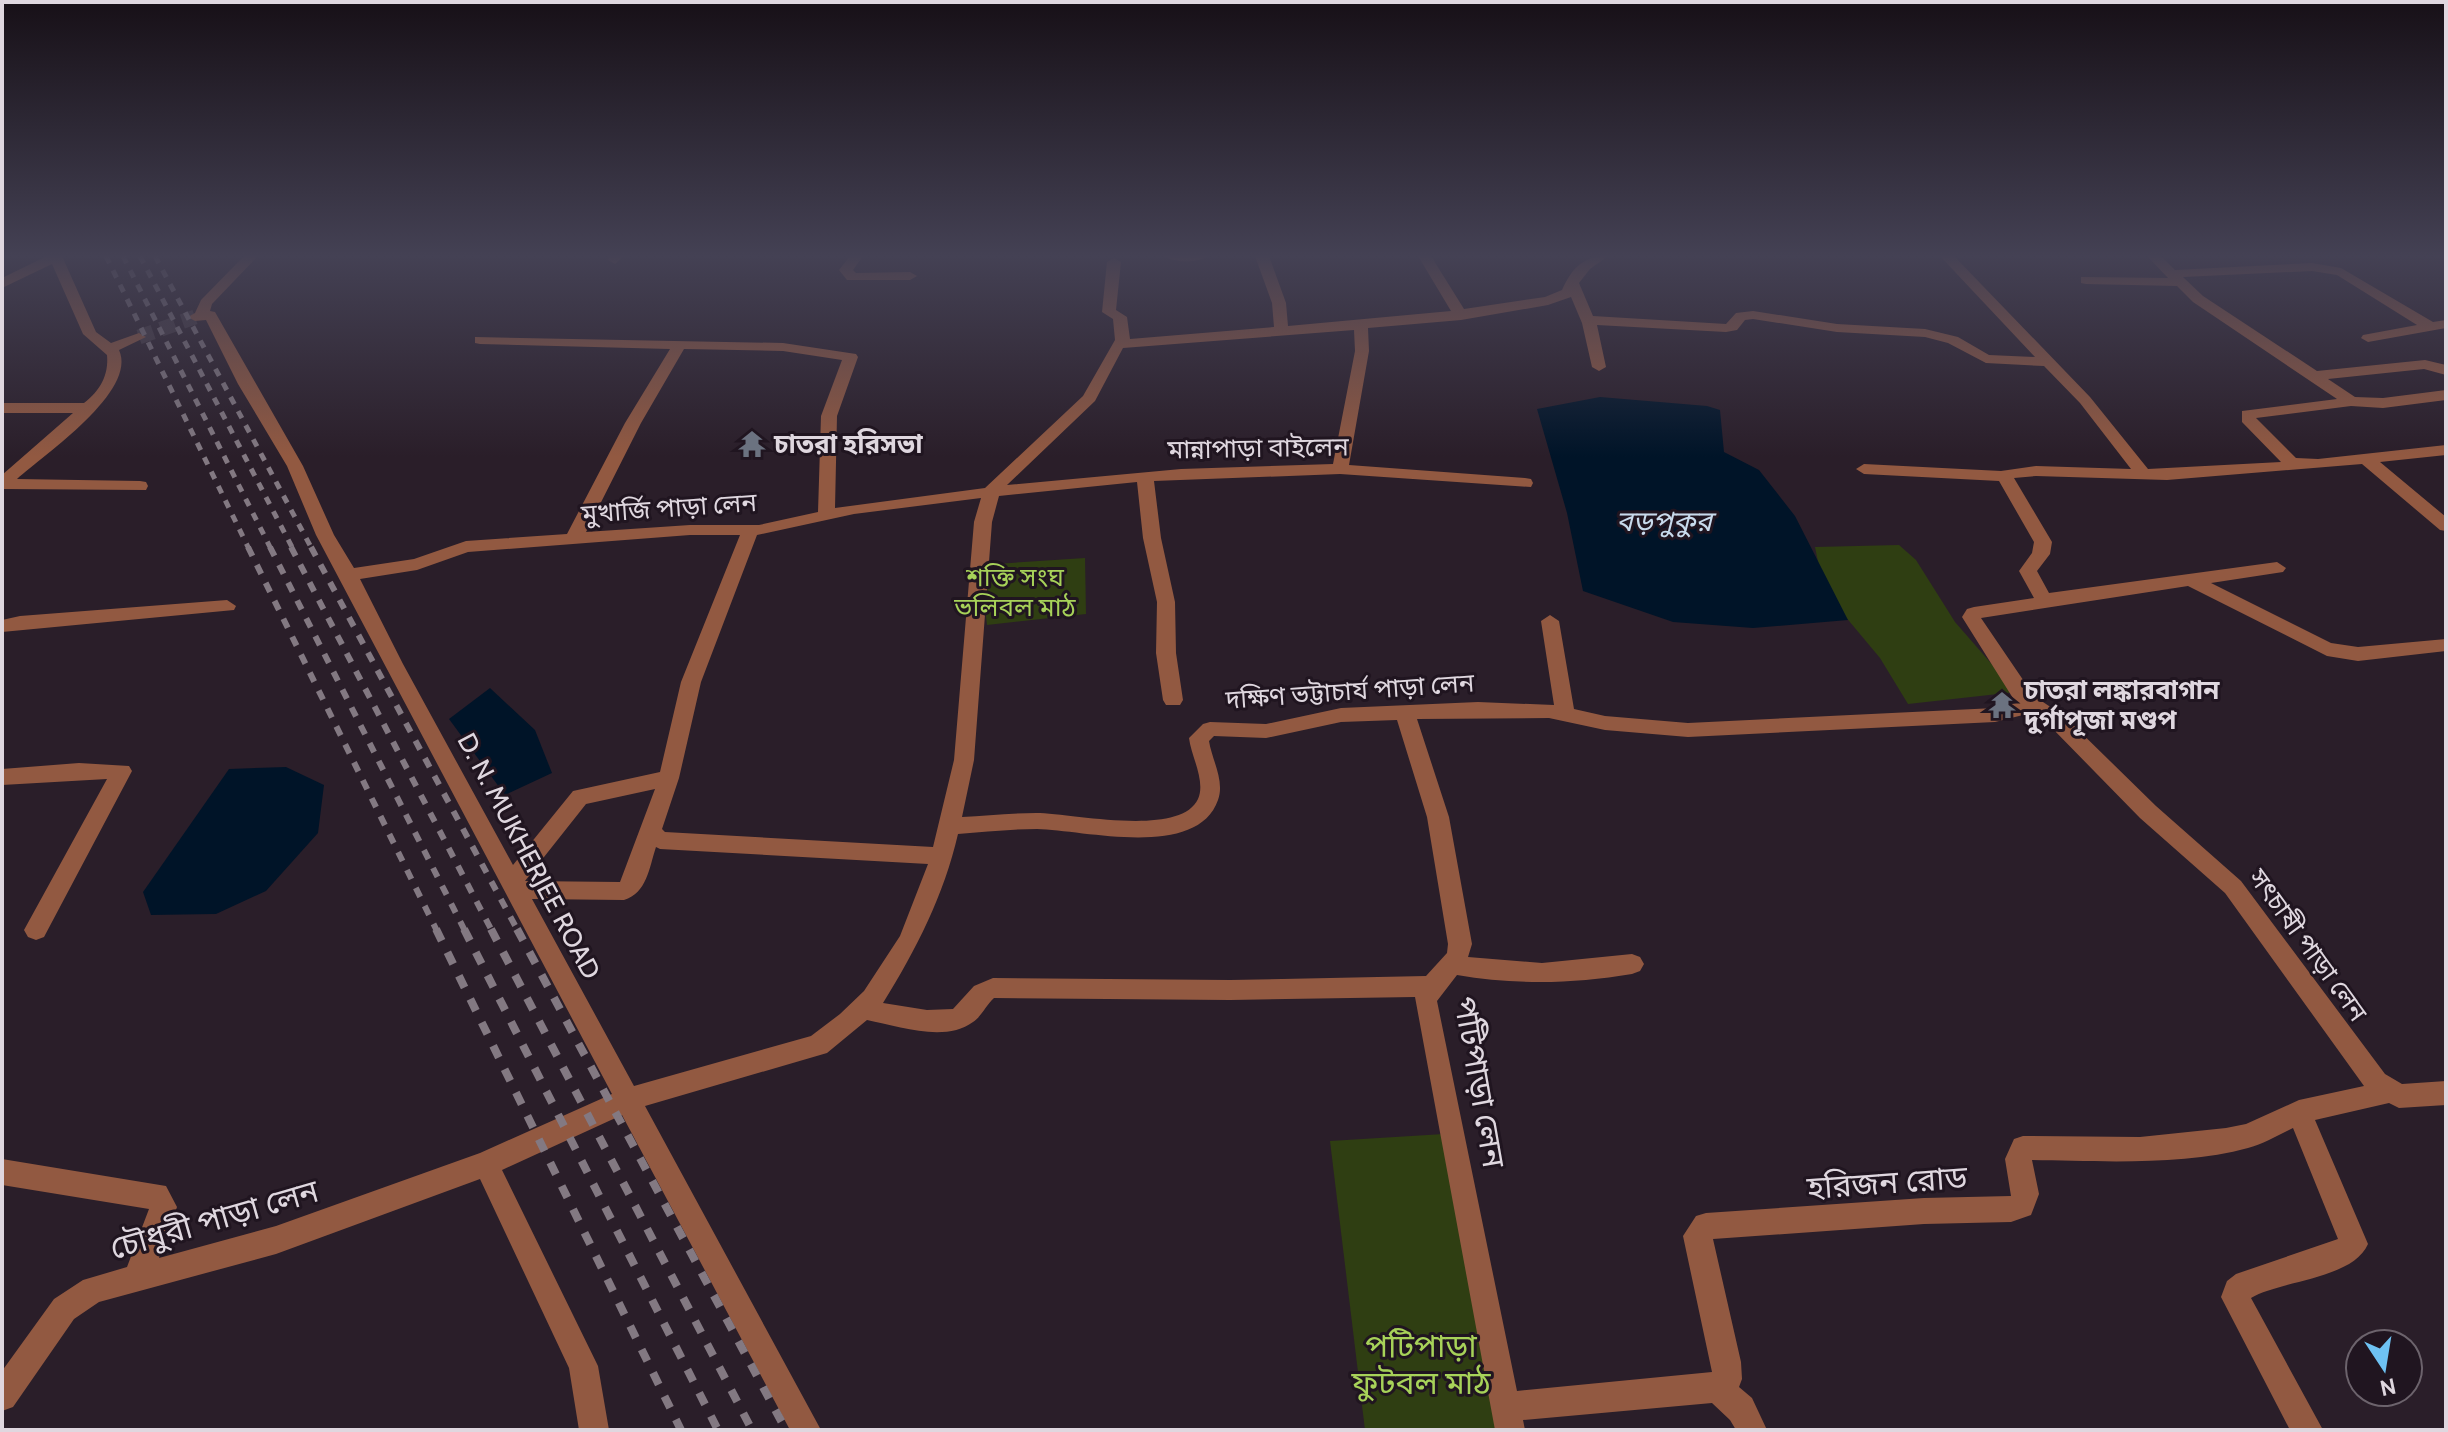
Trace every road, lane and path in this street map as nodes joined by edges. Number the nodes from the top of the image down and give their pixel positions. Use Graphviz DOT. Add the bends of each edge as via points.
graph roads {
  1 [pos="85,323"];
  2 [pos="215,323"];
  3 [pos="1121,323"];
  4 [pos="1280,323"];
  5 [pos="1393,323"];
  6 [pos="1589,323"];
  7 [pos="1637,323"];
  8 [pos="1735,323"];
  9 [pos="1804,323"];
  10 [pos="2009,323"];
  11 [pos="2235,323"];
  12 [pos="2438,325"];
  13 [pos="1361,326"];
  14 [pos="1281,331"];
  15 [pos="139,337"];
  16 [pos="2368,338"];
  17 [pos="480,340"];
  18 [pos="1123,342"];
  19 [pos="680,344"];
  20 [pos="111,348"];
  21 [pos="2049,362"];
  22 [pos="1599,367"];
  23 [pos="2446,370"];
  24 [pos="2316,376"];
  25 [pos="2446,395"];
  26 [pos="2351,401"];
  27 [pos="2,408"];
  28 [pos="88,408"];
  29 [pos="2446,450"];
  30 [pos="2365,458"];
  31 [pos="2290,463"];
  32 [pos="1340,469"];
  33 [pos="1864,469"];
  34 [pos="2144,475"];
  35 [pos="2006,476"];
  36 [pos="1145,477"];
  37 [pos="1525,483"];
  38 [pos="2,484"];
  39 [pos="140,486"];
  40 [pos="992,490"];
  41 [pos="826,513"];
  42 [pos="2446,526"];
  43 [pos="750,531"];
  44 [pos="573,540"];
  45 [pos="2277,568"];
  46 [pos="349,575"];
  47 [pos="2191,580"];
  48 [pos="2044,600"];
  49 [pos="227,606"];
  50 [pos="1550,621"];
  51 [pos="2,626"];
  52 [pos="2446,645"];
  53 [pos="1173,700"];
  54 [pos="2027,701"];
  55 [pos="1405,712"];
  56 [pos="1565,714"];
  57 [pos="2,777"];
  58 [pos="669,778"];
  59 [pos="949,826"];
  60 [pos="650,831"];
  61 [pos="942,856"];
  62 [pos="514,886"];
  63 [pos="36,930"];
  64 [pos="1452,964"];
  65 [pos="1632,964"];
  66 [pos="1430,986"];
  67 [pos="862,1009"];
  68 [pos="2388,1092"];
  69 [pos="2446,1093"];
  70 [pos="629,1099"];
  71 [pos="2299,1112"];
  72 [pos="486,1164"];
  73 [pos="2,1172"];
  74 [pos="137,1277"];
  75 [pos="1717,1387"];
  76 [pos="2,1396"];
  77 [pos="1508,1418"];
  78 [pos="594,1430"];
  79 [pos="806,1430"];
  80 [pos="1752,1430"];
  81 [pos="2308,1430"];
  1 -- 20 [label="street" via="90,334"];
  2 -- 46 [label="street, D. N. MUKHERJEE ROAD"];
  3 -- 18 [label="street"];
  4 -- 14 [label="street"];
  5 -- 13 [label="street"];
  6 -- 22 [label="street"];
  7 -- 8 [label="street" via="1726,328"];
  9 -- 21 [label="street" via="1925,333 1953,340 1986,359"];
  10 -- 21 [label="street"];
  11 -- 24 [label="street"];
  12 -- 16 [label="street"];
  13 -- 14 [label="street"];
  13 -- 32 [label="street" via="1360,363"];
  14 -- 18 [label="street"];
  15 -- 20 [label="street"];
  17 -- 19 [label="street"];
  18 -- 40 [label="street" via="1111,353 1090,398"];
  19 -- 41 [label="street" via="801,348 851,357 829,416"];
  19 -- 44 [label="street"];
  20 -- 28 [label="street" via="116,356 114,373"];
  21 -- 34 [label="street"];
  23 -- 24 [label="street" via="2425,364"];
  24 -- 26 [label="street"];
  25 -- 26 [label="street" via="2383,403"];
  26 -- 31 [label="street" via="2246,416"];
  27 -- 28 [label="street"];
  28 -- 38 [label="street"];
  29 -- 30 [label="street"];
  30 -- 31 [label="street"];
  30 -- 42 [label="street"];
  31 -- 34 [label="street"];
  32 -- 36 [label="street, মান্নাপাড়া বাইলেন"];
  32 -- 37 [label="street, মান্নাপাড়া বাইলেন"];
  33 -- 35 [label="street"];
  34 -- 35 [label="street" via="2036,471"];
  35 -- 48 [label="street" via="2043,542 2028,571"];
  36 -- 40 [label="street, মান্নাপাড়া বাইলেন"];
  36 -- 53 [label="street" via="1166,602"];
  38 -- 39 [label="street"];
  40 -- 41 [label="street, মুখার্জি পাড়া লেন"];
  40 -- 59 [label="street, চৌধুরী পাড়া লেন" via="983,522 964,760"];
  41 -- 43 [label="street, মুখার্জি পাড়া লেন"];
  43 -- 44 [label="street, মুখার্জি পাড়া লেন" via="707,529"];
  43 -- 58 [label="street" via="691,682"];
  44 -- 46 [label="street, মুখার্জি পাড়া লেন" via="466,547 417,564"];
  45 -- 47 [label="street"];
  46 -- 62 [label="street, D. N. MUKHERJEE ROAD"];
  47 -- 48 [label="street"];
  47 -- 52 [label="street" via="2327,649 2358,654"];
  48 -- 54 [label="street" via="1971,617"];
  49 -- 51 [label="street"];
  50 -- 56 [label="street"];
  54 -- 56 [label="street, দক্ষিণ ভট্টাচার্য পাড়া লেন" via="2023,709 1995,715 1688,730"];
  54 -- 68 [label="street, সৎচাষী পাড়া লেন" via="2065,728 2233,887 2354,1055"];
  55 -- 56 [label="street, দক্ষিণ ভট্টাচার্য পাড়া লেন" via="1526,709"];
  55 -- 59 [label="street, দক্ষিণ ভট্টাচার্য পাড়া লেন" via="1341,715 1266,731 1210,729 1202,733 1199,744 1209,797 1195,816 1169,827 1018,821"];
  55 -- 64 [label="street, পটিপাড়া লেন" via="1438,817 1460,944"];
  57 -- 63 [label="street" via="122,771"];
  58 -- 60 [label="street"];
  58 -- 62 [label="street" via="580,797"];
  59 -- 61 [label="street, চৌধুরী পাড়া লেন"];
  60 -- 61 [label="street" via="660,840"];
  60 -- 62 [label="street" via="632,885 624,891"];
  61 -- 67 [label="street, চৌধুরী পাড়া লেন" via="910,940"];
  62 -- 70 [label="street, D. N. MUKHERJEE ROAD"];
  64 -- 65 [label="street" via="1514,973"];
  64 -- 66 [label="street, পটিপাড়া লেন"];
  66 -- 67 [label="street" via="993,988 980,993 967,1013 949,1020"];
  66 -- 77 [label="street, পটিপাড়া লেন" via="1425,1001"];
  67 -- 70 [label="street, চৌধুরী পাড়া লেন" via="818,1045"];
  68 -- 69 [label="street"];
  68 -- 71 [label="street, হরিজন রোড"];
  70 -- 72 [label="street, চৌধুরী পাড়া লেন"];
  70 -- 79 [label="street, D. N. MUKHERJEE ROAD"];
  71 -- 75 [label="street, হরিজন রোড" via="2248,1136 2226,1140 2140,1149 2023,1148 2017,1161 2026,1194 2021,1206 2011,1209 1706,1226 1697,1236 1698,1248 1728,1370 1727,1379"];
  71 -- 81 [label="street" via="2354,1244 2324,1260 2246,1284 2235,1297"];
  72 -- 74 [label="street, চৌধুরী পাড়া লেন" via="253,1248"];
  72 -- 78 [label="street" via="583,1366"];
  73 -- 74 [label="street" via="156,1195 162,1216"];
  74 -- 76 [label="street, চৌধুরী পাড়া লেন" via="93,1290 64,1309"];
  75 -- 77 [label="street"];
  75 -- 80 [label="street" via="1741,1409"];
}
